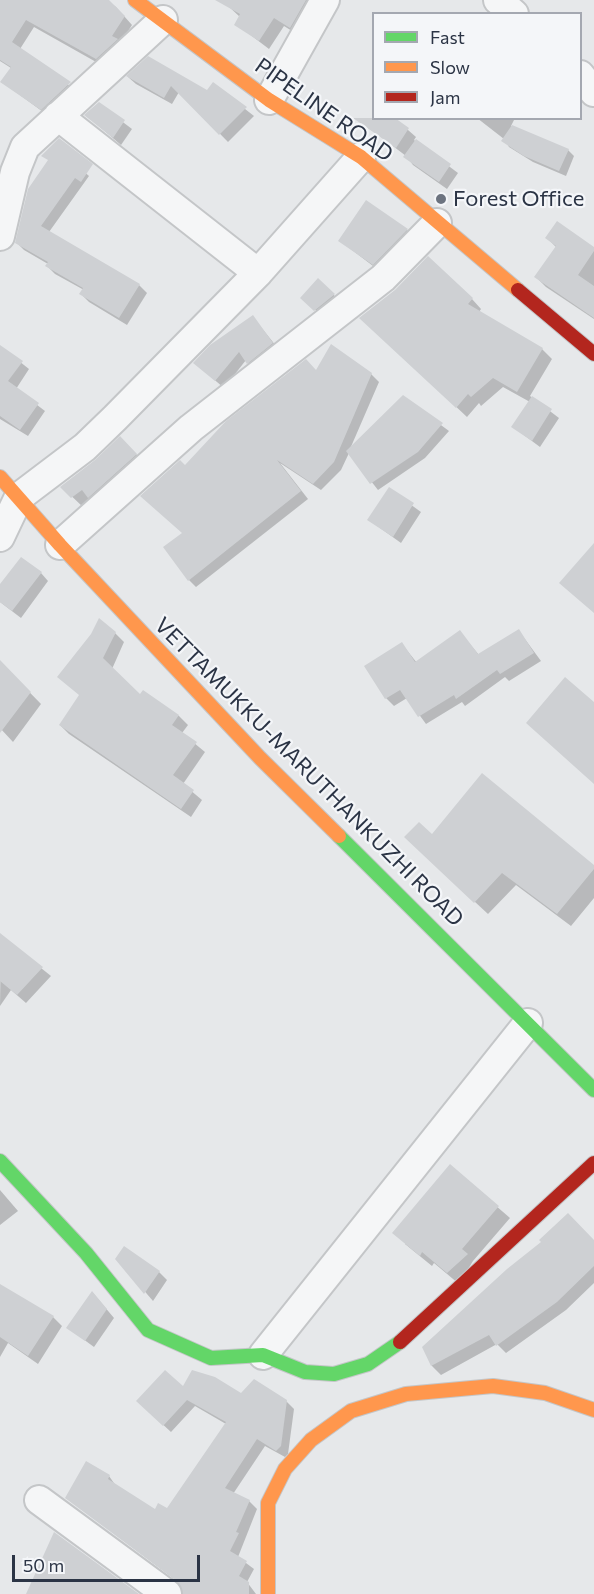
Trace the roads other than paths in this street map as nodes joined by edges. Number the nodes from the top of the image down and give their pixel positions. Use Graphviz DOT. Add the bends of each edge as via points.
graph roads {
  1 [pos="325,0"];
  2 [pos="498,0"];
  3 [pos="137,1"];
  4 [pos="512,12"];
  5 [pos="163,20"];
  6 [pos="582,77"];
  7 [pos="594,92"];
  8 [pos="269,100"];
  9 [pos="58,116"];
  10 [pos="361,157"];
  11 [pos="437,223"];
  12 [pos="0,236"];
  13 [pos="258,273"];
  14 [pos="594,354"];
  15 [pos="9,487"];
  16 [pos="0,537"];
  17 [pos="60,545"];
  18 [pos="528,1023"];
  19 [pos="594,1090"];
  20 [pos="0,1161"];
  21 [pos="594,1163"];
  22 [pos="263,1354"];
  23 [pos="594,1410"];
  24 [pos="39,1500"];
  25 [pos="167,1594"];
  26 [pos="268,1594"];
  1 -- 8 [label="street"];
  2 -- 4 [label="street"];
  3 -- 5 [label="main road, PIPELINE ROAD"];
  5 -- 8 [label="main road, PIPELINE ROAD"];
  5 -- 9 [label="street"];
  6 -- 7 [label="street"];
  8 -- 10 [label="main road, PIPELINE ROAD"];
  9 -- 12 [label="street" via="25,147"];
  9 -- 13 [label="street"];
  10 -- 11 [label="main road, PIPELINE ROAD"];
  10 -- 13 [label="street"];
  11 -- 14 [label="main road, PIPELINE ROAD"];
  11 -- 17 [label="street" via="383,278 191,428"];
  13 -- 15 [label="street" via="85,447"];
  15 -- 16 [label="street"];
  15 -- 17 [label="main road, VETTAMUKKU-MARUTHANKUZHI ROAD"];
  17 -- 18 [label="main road, VETTAMUKKU-MARUTHANKUZHI ROAD" via="260,758"];
  18 -- 19 [label="main road, VETTAMUKKU-MARUTHANKUZHI ROAD"];
  18 -- 22 [label="street"];
  20 -- 22 [label="main road" via="86,1253 148,1330 211,1358"];
  21 -- 22 [label="main road" via="396,1346 368,1364 334,1374 305,1372"];
  23 -- 26 [label="main road" via="545,1393 493,1386 406,1394 351,1412 304,1447 285,1469 268,1503"];
  24 -- 25 [label="street"];
}
